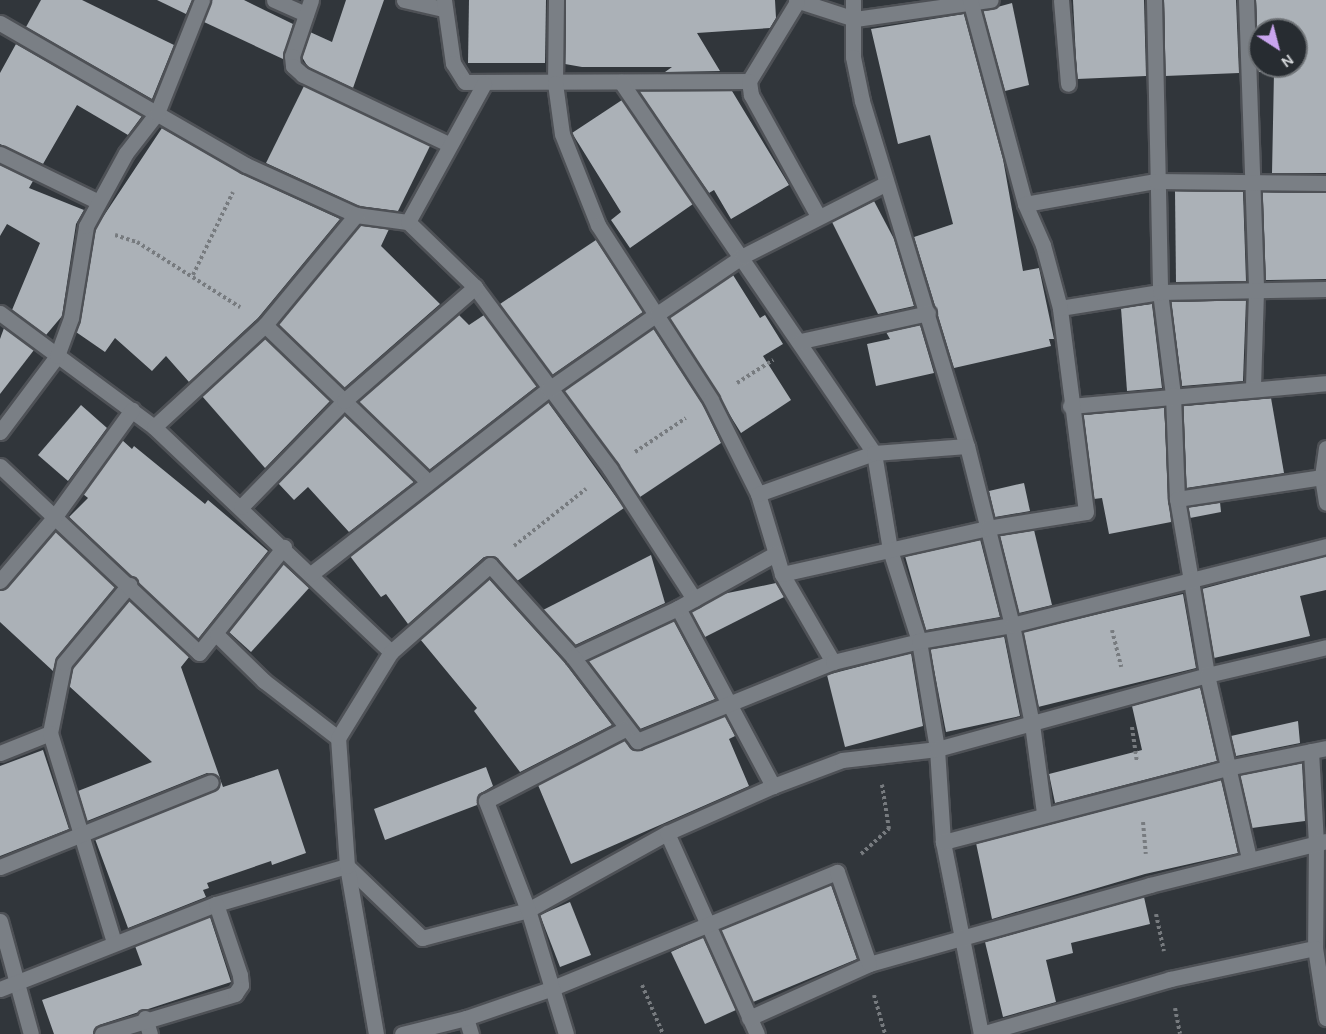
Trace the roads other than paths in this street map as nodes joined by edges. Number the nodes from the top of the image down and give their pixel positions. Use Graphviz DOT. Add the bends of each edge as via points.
graph roads {
  1 [pos="202,0"];
  2 [pos="274,0"];
  3 [pos="404,0"];
  4 [pos="556,0"];
  5 [pos="853,0"];
  6 [pos="991,0"];
  7 [pos="1061,0"];
  8 [pos="1154,0"];
  9 [pos="1246,0"];
  10 [pos="797,1"];
  11 [pos="970,2"];
  12 [pos="444,5"];
  13 [pos="308,7"];
  14 [pos="855,19"];
  15 [pos="0,23"];
  16 [pos="749,81"];
  17 [pos="621,82"];
  18 [pos="555,83"];
  19 [pos="484,84"];
  20 [pos="1068,84"];
  21 [pos="157,113"];
  22 [pos="448,144"];
  23 [pos="0,154"];
  24 [pos="1156,181"];
  25 [pos="1251,181"];
  26 [pos="1326,183"];
  27 [pos="885,184"];
  28 [pos="97,201"];
  29 [pos="1025,204"];
  30 [pos="356,215"];
  31 [pos="818,216"];
  32 [pos="408,222"];
  33 [pos="743,256"];
  34 [pos="475,287"];
  35 [pos="1326,289"];
  36 [pos="1256,291"];
  37 [pos="1160,292"];
  38 [pos="1060,308"];
  39 [pos="0,313"];
  40 [pos="928,313"];
  41 [pos="657,314"];
  42 [pos="265,325"];
  43 [pos="801,341"];
  44 [pos="57,356"];
  45 [pos="1326,383"];
  46 [pos="1253,388"];
  47 [pos="549,389"];
  48 [pos="1173,395"];
  49 [pos="344,401"];
  50 [pos="1070,406"];
  51 [pos="132,410"];
  52 [pos="154,427"];
  53 [pos="0,432"];
  54 [pos="967,446"];
  55 [pos="1326,448"];
  56 [pos="874,453"];
  57 [pos="0,466"];
  58 [pos="1322,477"];
  59 [pos="428,482"];
  60 [pos="758,494"];
  61 [pos="1177,499"];
  62 [pos="1326,503"];
  63 [pos="241,507"];
  64 [pos="53,519"];
  65 [pos="987,528"];
  66 [pos="1326,546"];
  67 [pos="284,547"];
  68 [pos="890,550"];
  69 [pos="775,554"];
  70 [pos="311,574"];
  71 [pos="782,574"];
  72 [pos="1190,578"];
  73 [pos="0,581"];
  74 [pos="129,585"];
  75 [pos="694,599"];
  76 [pos="678,608"];
  77 [pos="1012,625"];
  78 [pos="217,635"];
  79 [pos="919,641"];
  80 [pos="1326,648"];
  81 [pos="391,651"];
  82 [pos="573,657"];
  83 [pos="833,662"];
  84 [pos="1207,675"];
  85 [pos="731,702"];
  86 [pos="1032,724"];
  87 [pos="625,729"];
  88 [pos="50,733"];
  89 [pos="338,738"];
  90 [pos="937,749"];
  91 [pos="1318,750"];
  92 [pos="0,753"];
  93 [pos="1227,768"];
  94 [pos="211,782"];
  95 [pos="773,786"];
  96 [pos="1044,813"];
  97 [pos="667,833"];
  98 [pos="82,836"];
  99 [pos="943,842"];
  100 [pos="1321,842"];
  101 [pos="1249,859"];
  102 [pos="346,866"];
  103 [pos="0,867"];
  104 [pos="216,904"];
  105 [pos="528,910"];
  106 [pos="0,921"];
  107 [pos="709,922"];
  108 [pos="964,935"];
  109 [pos="114,942"];
  110 [pos="1315,948"];
  111 [pos="868,964"];
  112 [pos="17,982"];
  113 [pos="0,989"];
  114 [pos="550,989"];
  115 [pos="1323,991"];
  116 [pos="145,1018"];
  117 [pos="466,1018"];
  118 [pos="749,1018"];
  119 [pos="1326,1018"];
  120 [pos="31,1034"];
  121 [pos="102,1034"];
  122 [pos="150,1034"];
  123 [pos="376,1034"];
  124 [pos="402,1034"];
  125 [pos="471,1034"];
  126 [pos="566,1034"];
  127 [pos="757,1034"];
  1 -- 21 [label="street"];
  2 -- 13 [label="street"];
  3 -- 12 [label="street"];
  4 -- 18 [label="street"];
  5 -- 14 [label="street"];
  6 -- 11 [label="street"];
  7 -- 20 [label="street"];
  8 -- 24 [label="street"];
  9 -- 25 [label="street"];
  10 -- 14 [label="street"];
  10 -- 16 [label="street"];
  11 -- 14 [label="street"];
  11 -- 29 [label="street"];
  12 -- 19 [label="street" via="458,75 465,82"];
  13 -- 22 [label="street" via="292,56 293,66 303,75"];
  14 -- 27 [label="street" via="853,57"];
  15 -- 21 [label="street"];
  16 -- 17 [label="street"];
  16 -- 31 [label="street" via="751,95"];
  17 -- 18 [label="street"];
  17 -- 33 [label="street"];
  18 -- 19 [label="street"];
  18 -- 41 [label="street" via="562,134 598,225"];
  19 -- 22 [label="street"];
  21 -- 28 [label="street" via="140,131"];
  21 -- 30 [label="street" via="246,165"];
  22 -- 32 [label="street"];
  23 -- 28 [label="street"];
  24 -- 25 [label="street"];
  24 -- 29 [label="street"];
  24 -- 37 [label="street"];
  25 -- 26 [label="street"];
  25 -- 36 [label="street"];
  27 -- 31 [label="street"];
  27 -- 40 [label="street"];
  28 -- 44 [label="street" via="86,226 71,318"];
  29 -- 38 [label="street" via="1043,245"];
  30 -- 32 [label="street"];
  30 -- 42 [label="street"];
  31 -- 33 [label="street"];
  32 -- 34 [label="street"];
  33 -- 41 [label="street"];
  33 -- 43 [label="street"];
  34 -- 47 [label="street"];
  34 -- 49 [label="street"];
  35 -- 36 [label="street"];
  36 -- 37 [label="street"];
  36 -- 46 [label="street"];
  37 -- 38 [label="street"];
  37 -- 48 [label="street"];
  38 -- 50 [label="street"];
  39 -- 44 [label="street"];
  40 -- 43 [label="street"];
  40 -- 54 [label="street"];
  41 -- 47 [label="street"];
  41 -- 60 [label="street" via="711,400"];
  42 -- 49 [label="street"];
  42 -- 52 [label="street"];
  43 -- 56 [label="street"];
  44 -- 51 [label="street"];
  44 -- 53 [label="street"];
  45 -- 46 [label="street"];
  46 -- 48 [label="street"];
  47 -- 59 [label="street"];
  47 -- 75 [label="street" via="610,469"];
  48 -- 50 [label="street"];
  48 -- 61 [label="street"];
  49 -- 59 [label="street"];
  49 -- 63 [label="street"];
  50 -- 65 [label="street" via="1086,512"];
  51 -- 52 [label="street"];
  51 -- 64 [label="street"];
  52 -- 63 [label="street"];
  54 -- 56 [label="street"];
  54 -- 65 [label="street"];
  55 -- 58 [label="street"];
  56 -- 60 [label="street"];
  56 -- 68 [label="street"];
  57 -- 64 [label="street"];
  58 -- 61 [label="street"];
  58 -- 62 [label="street"];
  59 -- 70 [label="street"];
  60 -- 69 [label="street"];
  61 -- 72 [label="street"];
  63 -- 67 [label="street"];
  64 -- 73 [label="street"];
  64 -- 74 [label="street"];
  65 -- 68 [label="street"];
  65 -- 77 [label="street"];
  66 -- 72 [label="street"];
  67 -- 70 [label="street"];
  67 -- 78 [label="street"];
  68 -- 71 [label="street"];
  68 -- 79 [label="street"];
  69 -- 71 [label="street"];
  69 -- 75 [label="street"];
  70 -- 81 [label="street"];
  71 -- 83 [label="street"];
  72 -- 77 [label="street"];
  72 -- 84 [label="street"];
  74 -- 78 [label="street" via="199,653"];
  74 -- 88 [label="street" via="64,663"];
  75 -- 76 [label="street"];
  76 -- 82 [label="street"];
  76 -- 85 [label="street"];
  77 -- 79 [label="street"];
  77 -- 86 [label="street"];
  78 -- 89 [label="street" via="264,681"];
  79 -- 83 [label="street"];
  79 -- 90 [label="street"];
  80 -- 84 [label="street"];
  81 -- 82 [label="street" via="490,565"];
  81 -- 89 [label="street"];
  82 -- 87 [label="street"];
  83 -- 85 [label="street"];
  84 -- 86 [label="street"];
  84 -- 93 [label="street"];
  85 -- 87 [label="street" via="637,741"];
  85 -- 95 [label="street"];
  86 -- 90 [label="street"];
  86 -- 96 [label="street"];
  87 -- 105 [label="street" via="486,801"];
  88 -- 92 [label="street"];
  88 -- 98 [label="street"];
  89 -- 102 [label="street"];
  90 -- 95 [label="street" via="842,760"];
  90 -- 99 [label="street"];
  91 -- 93 [label="street"];
  91 -- 100 [label="street"];
  93 -- 96 [label="street"];
  93 -- 101 [label="street"];
  94 -- 98 [label="street"];
  95 -- 97 [label="street"];
  96 -- 99 [label="street"];
  97 -- 105 [label="street"];
  97 -- 107 [label="street"];
  98 -- 103 [label="street"];
  98 -- 109 [label="street"];
  99 -- 108 [label="street"];
  100 -- 101 [label="street"];
  100 -- 110 [label="street"];
  101 -- 108 [label="street"];
  102 -- 104 [label="street"];
  102 -- 105 [label="street" via="422,938"];
  102 -- 123 [label="street"];
  104 -- 109 [label="street"];
  104 -- 116 [label="street" via="241,986 235,994"];
  105 -- 114 [label="street"];
  106 -- 112 [label="street"];
  107 -- 111 [label="street" via="837,872"];
  107 -- 114 [label="street"];
  107 -- 118 [label="street"];
  108 -- 110 [label="street" via="981,1034 1170,979"];
  108 -- 111 [label="street"];
  109 -- 112 [label="street"];
  110 -- 115 [label="street"];
  111 -- 118 [label="street"];
  112 -- 113 [label="street"];
  112 -- 120 [label="street"];
  114 -- 117 [label="street"];
  114 -- 126 [label="street"];
  115 -- 119 [label="street"];
  116 -- 121 [label="street"];
  116 -- 122 [label="street"];
  117 -- 124 [label="street"];
  117 -- 125 [label="street"];
  118 -- 127 [label="street"];
}
